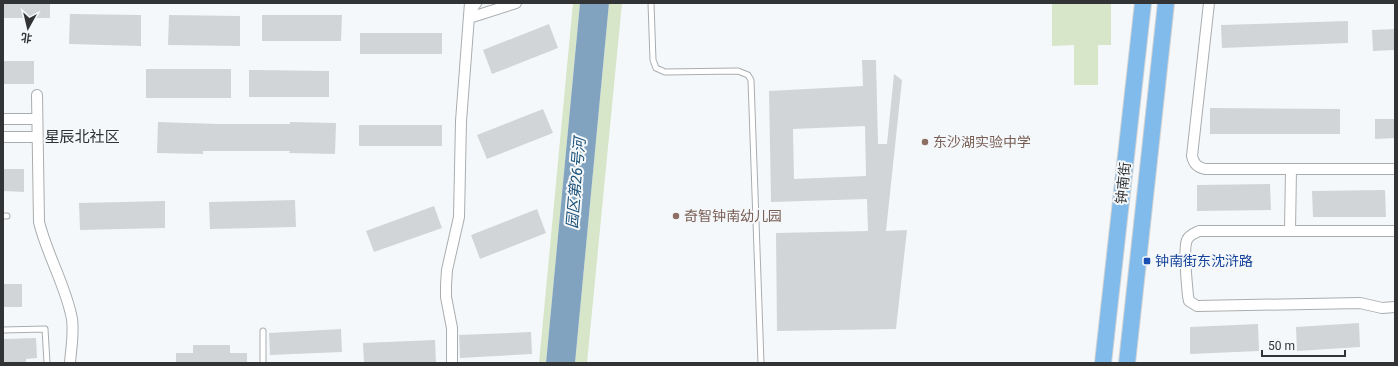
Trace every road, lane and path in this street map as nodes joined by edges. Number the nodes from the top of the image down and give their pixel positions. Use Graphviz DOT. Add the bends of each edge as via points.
graph roads {
  1 [pos="470,3"];
  2 [pos="479,3"];
  3 [pos="516,3"];
  4 [pos="651,3"];
  5 [pos="1143,3"];
  6 [pos="1166,3"];
  7 [pos="1209,3"];
  8 [pos="470,18"];
  9 [pos="36,95"];
  10 [pos="3,119"];
  11 [pos="36,119"];
  12 [pos="3,137"];
  13 [pos="37,137"];
  14 [pos="1291,169"];
  15 [pos="1395,170"];
  16 [pos="1290,231"];
  17 [pos="1395,231"];
  18 [pos="1395,307"];
  19 [pos="3,330"];
  20 [pos="263,331"];
  21 [pos="47,363"];
  22 [pos="70,363"];
  23 [pos="263,363"];
  24 [pos="452,363"];
  25 [pos="761,363"];
  26 [pos="1102,363"];
  27 [pos="1127,363"];
  1 -- 8 [label="street"];
  2 -- 8 [label="lane"];
  3 -- 8 [label="street"];
  4 -- 25 [label="lane" via="653,60 656,68 665,72 738,70 748,75 750,80"];
  5 -- 26 [label="main road, 钟南街"];
  6 -- 27 [label="main road, 钟南街"];
  7 -- 14 [label="street" via="1192,156 1194,164 1205,169"];
  8 -- 24 [label="street" via="461,121 459,217 446,286 452,328"];
  9 -- 11 [label="street"];
  10 -- 11 [label="street"];
  11 -- 13 [label="street"];
  12 -- 13 [label="street"];
  13 -- 22 [label="street" via="39,222 69,307 72,321"];
  14 -- 15 [label="street"];
  14 -- 16 [label="street"];
  16 -- 17 [label="street"];
  16 -- 18 [label="street" via="1194,233 1187,240 1186,248 1189,300 1202,307 1360,303 1382,308"];
  19 -- 21 [label="lane" via="45,329"];
  20 -- 23 [label="lane"];
}
